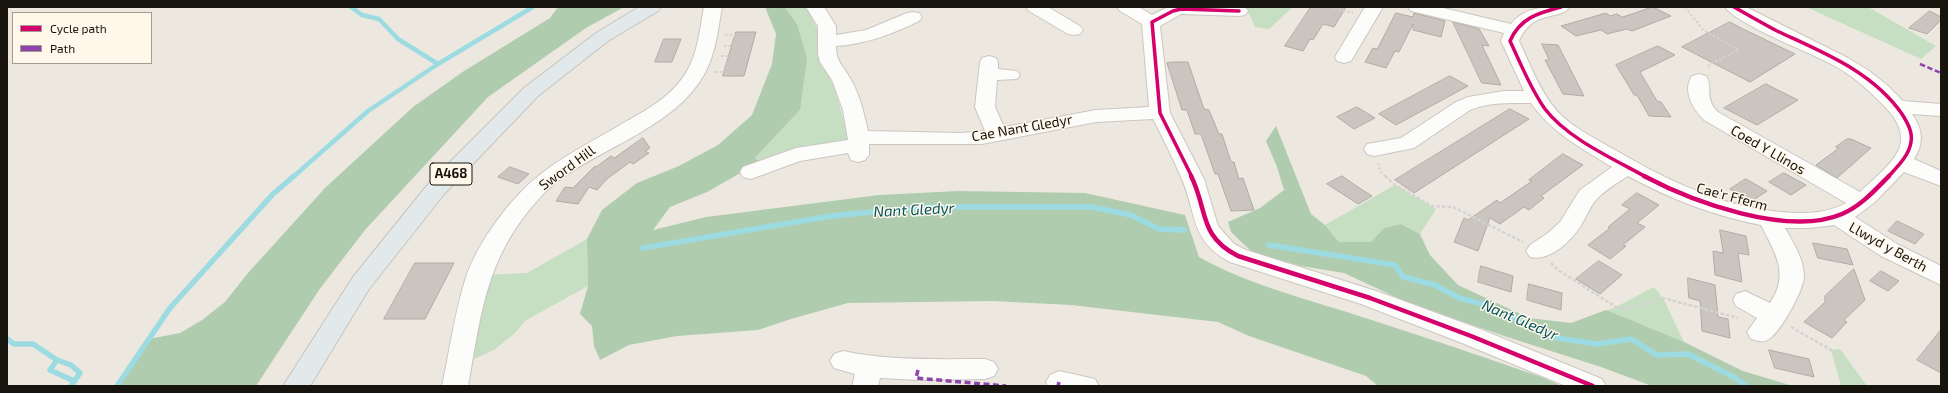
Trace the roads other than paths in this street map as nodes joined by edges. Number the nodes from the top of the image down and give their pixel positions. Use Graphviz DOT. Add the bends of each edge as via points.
graph roads {
  1 [pos="652,7"];
  2 [pos="713,7"];
  3 [pos="815,7"];
  4 [pos="1035,7"];
  5 [pos="1126,7"];
  6 [pos="1417,7"];
  7 [pos="1561,7"];
  8 [pos="1734,7"];
  9 [pos="1229,9"];
  10 [pos="1371,12"];
  11 [pos="883,14"];
  12 [pos="1152,22"];
  13 [pos="1074,30"];
  14 [pos="1514,30"];
  15 [pos="828,41"];
  16 [pos="1341,50"];
  17 [pos="1010,75"];
  18 [pos="1699,80"];
  19 [pos="1537,97"];
  20 [pos="1896,107"];
  21 [pos="1941,110"];
  22 [pos="1160,113"];
  23 [pos="998,136"];
  24 [pos="859,146"];
  25 [pos="1374,149"];
  26 [pos="1901,162"];
  27 [pos="1627,167"];
  28 [pos="751,172"];
  29 [pos="1941,179"];
  30 [pos="1861,202"];
  31 [pos="1836,216"];
  32 [pos="1769,218"];
  33 [pos="1538,251"];
  34 [pos="1941,276"];
  35 [pos="1745,300"];
  36 [pos="843,361"];
  37 [pos="985,369"];
  38 [pos="867,376"];
  39 [pos="1059,382"];
  40 [pos="453,385"];
  41 [pos="296,386"];
  42 [pos="1086,386"];
  43 [pos="1593,386"];
  1 -- 41 [label="main road, A468" via="602,37 531,92 436,188 361,283"];
  2 -- 40 [label="street, Sword Hill" via="704,55 696,72 681,92 662,110 547,179 506,225 480,272"];
  3 -- 15 [label="street" via="827,26"];
  4 -- 13 [label="street"];
  5 -- 12 [label="street"];
  6 -- 14 [label="street"];
  7 -- 14 [label="street" via="1526,19"];
  8 -- 20 [label="street, Cae'r Fferm" via="1848,66 1871,81"];
  9 -- 12 [label="street" via="1181,9"];
  10 -- 16 [label="street"];
  11 -- 15 [label="street" via="906,21 874,35"];
  12 -- 22 [label="street"];
  14 -- 19 [label="street, Cae'r Fferm" via="1510,41"];
  15 -- 24 [label="street" via="829,62 842,80 853,110"];
  17 -- 23 [label="street" via="989,68 985,107"];
  18 -- 30 [label="street, Coed Y Llinos" via="1698,99 1702,108 1711,116"];
  19 -- 25 [label="street" via="1504,97 1475,101 1463,106 1407,143"];
  19 -- 27 [label="street, Cae'r Fferm" via="1552,117 1568,130"];
  20 -- 21 [label="street"];
  20 -- 26 [label="street, Cae'r Fferm" via="1906,121 1912,140 1911,148"];
  22 -- 23 [label="street, Cae Nant Gledyr" via="1096,116"];
  22 -- 43 [label="street" via="1193,180 1207,227 1226,250 1370,298"];
  23 -- 24 [label="street, Cae Nant Gledyr"];
  24 -- 28 [label="street, Cae Nant Gledyr" via="796,155"];
  26 -- 29 [label="street"];
  26 -- 30 [label="street, Cae'r Fferm"];
  27 -- 32 [label="street, Cae'r Fferm" via="1695,200 1746,215"];
  27 -- 33 [label="street" via="1589,194 1577,208 1571,223 1557,239"];
  30 -- 31 [label="street, Cae'r Fferm"];
  31 -- 32 [label="street, Cae'r Fferm" via="1803,221"];
  31 -- 34 [label="street, Llwyd y Berth" via="1888,250"];
  32 -- 35 [label="street" via="1792,269 1792,283 1766,325"];
  36 -- 38 [label="street"];
  37 -- 38 [label="street" via="918,370"];
  39 -- 42 [label="street"];
}
